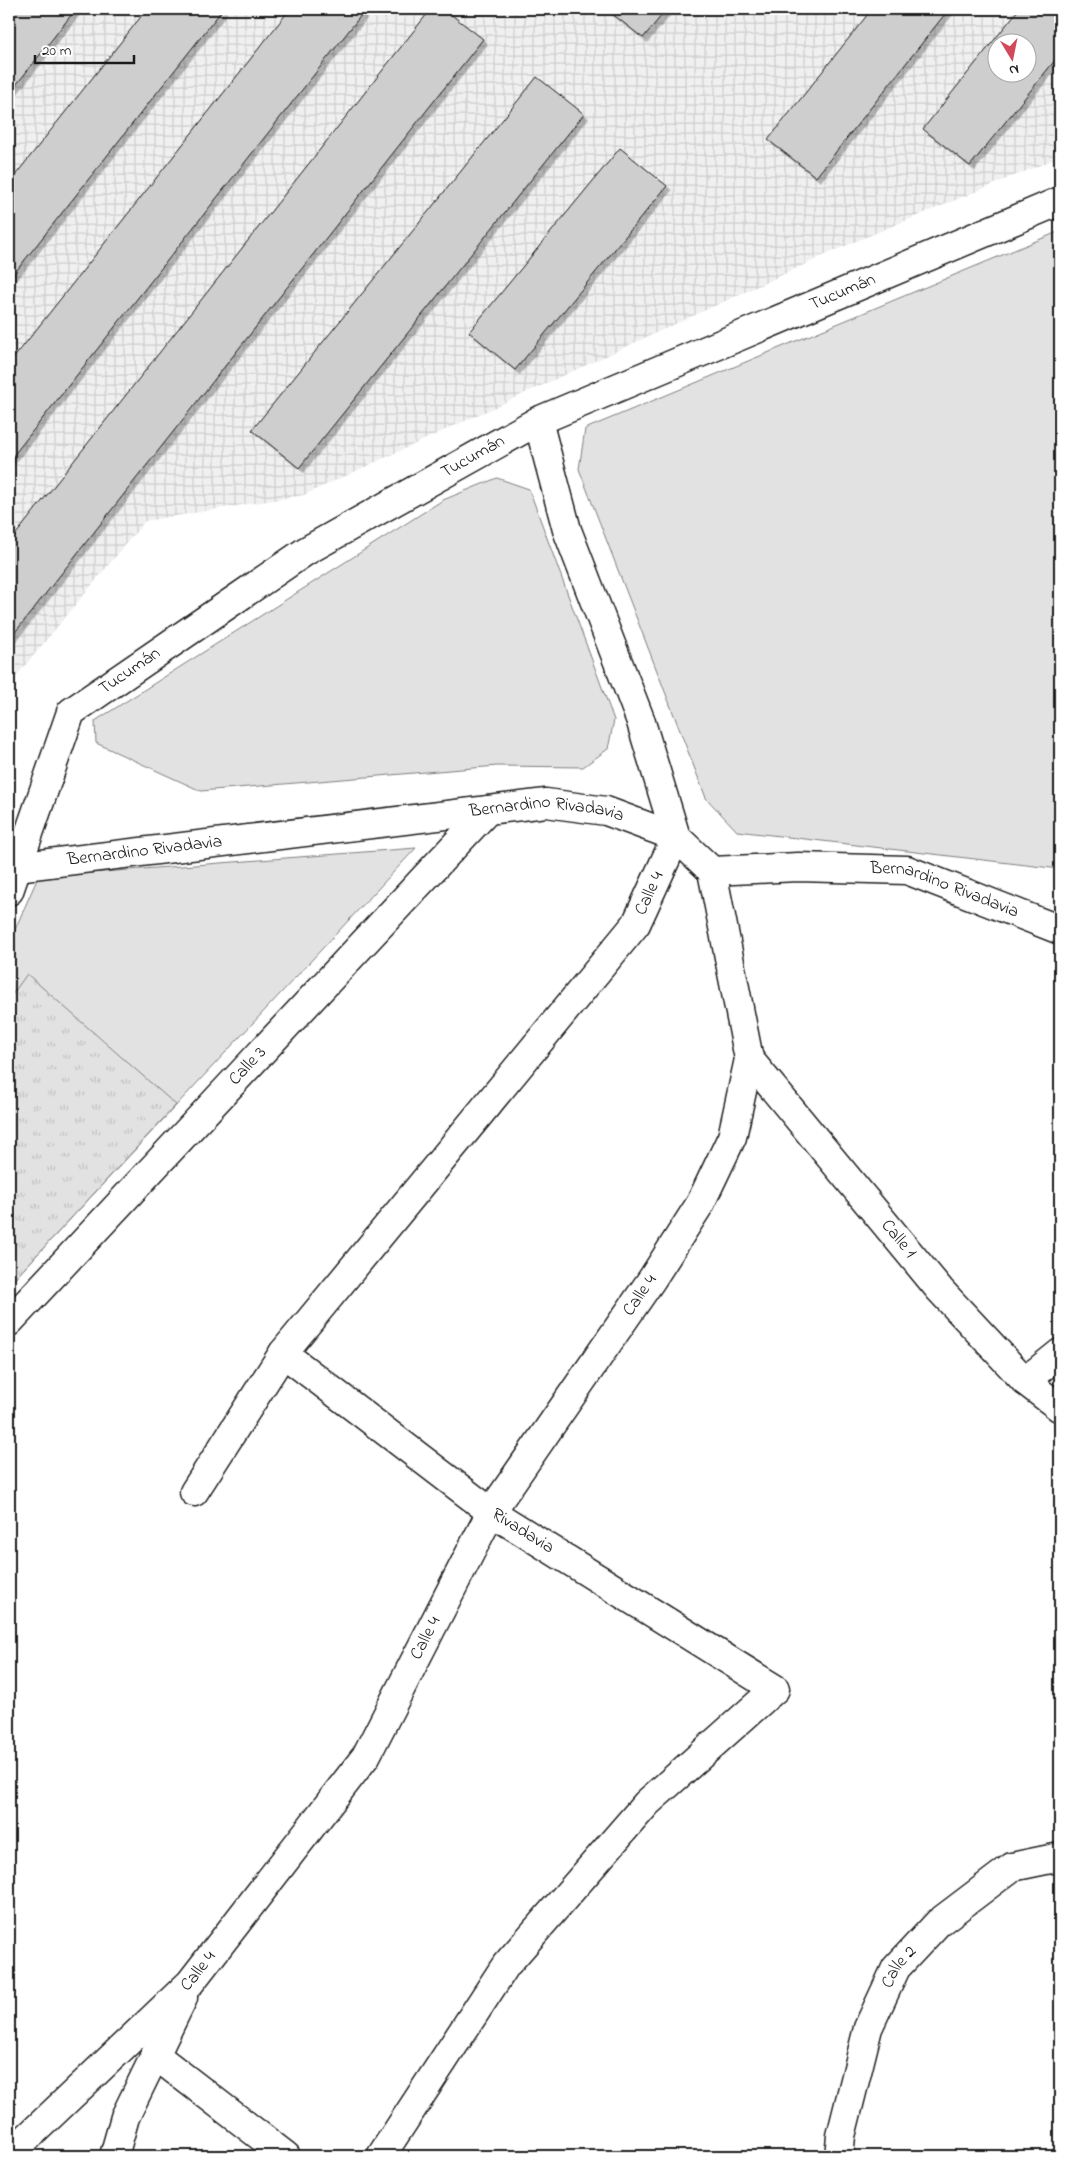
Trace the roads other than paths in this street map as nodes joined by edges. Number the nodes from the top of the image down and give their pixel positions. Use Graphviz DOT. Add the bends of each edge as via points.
graph roads {
  1 [pos="1060,201"];
  2 [pos="538,421"];
  3 [pos="488,810"];
  4 [pos="676,837"];
  5 [pos="712,871"];
  6 [pos="11,873"];
  7 [pos="1060,930"];
  8 [pos="749,1058"];
  9 [pos="9,1322"];
  10 [pos="283,1353"];
  11 [pos="1060,1353"];
  12 [pos="1025,1381"];
  13 [pos="1060,1408"];
  14 [pos="194,1492"];
  15 [pos="491,1512"];
  16 [pos="1060,1856"];
  17 [pos="190,1983"];
  18 [pos="155,2055"];
  19 [pos="9,2155"];
  20 [pos="114,2156"];
  21 [pos="286,2156"];
  22 [pos="381,2156"];
  23 [pos="839,2156"];
  1 -- 2 [label="street, Tucumán"];
  2 -- 4 [label="street" via="567,530 640,719"];
  2 -- 6 [label="street, Tucumán" via="306,551 72,712"];
  3 -- 4 [label="street, Bernardino Rivadavia" via="546,803 606,811"];
  3 -- 6 [label="street, Bernardino Rivadavia"];
  3 -- 9 [label="street, Calle 3"];
  4 -- 5 [label="street, Bernardino Rivadavia"];
  4 -- 10 [label="street, Calle 4" via="636,924"];
  5 -- 7 [label="street, Bernardino Rivadavia" via="798,867 907,870"];
  5 -- 8 [label="street"];
  8 -- 12 [label="street, Calle 1" via="940,1290"];
  8 -- 15 [label="street, Calle 4" via="732,1136 700,1204"];
  10 -- 14 [label="street, Calle 4"];
  10 -- 15 [label="street, Rivadavia"];
  11 -- 12 [label="street"];
  12 -- 13 [label="street, Calle 1"];
  15 -- 17 [label="street, Calle 4" via="366,1756"];
  15 -- 22 [label="street, Rivadavia" via="775,1689 647,1803 506,1966"];
  16 -- 23 [label="street, Calle 2" via="1012,1867 938,1923 896,1968 868,2028"];
  17 -- 18 [label="street"];
  17 -- 19 [label="street, Calle 4"];
  18 -- 20 [label="street" via="125,2116"];
  18 -- 21 [label="street"];
}
